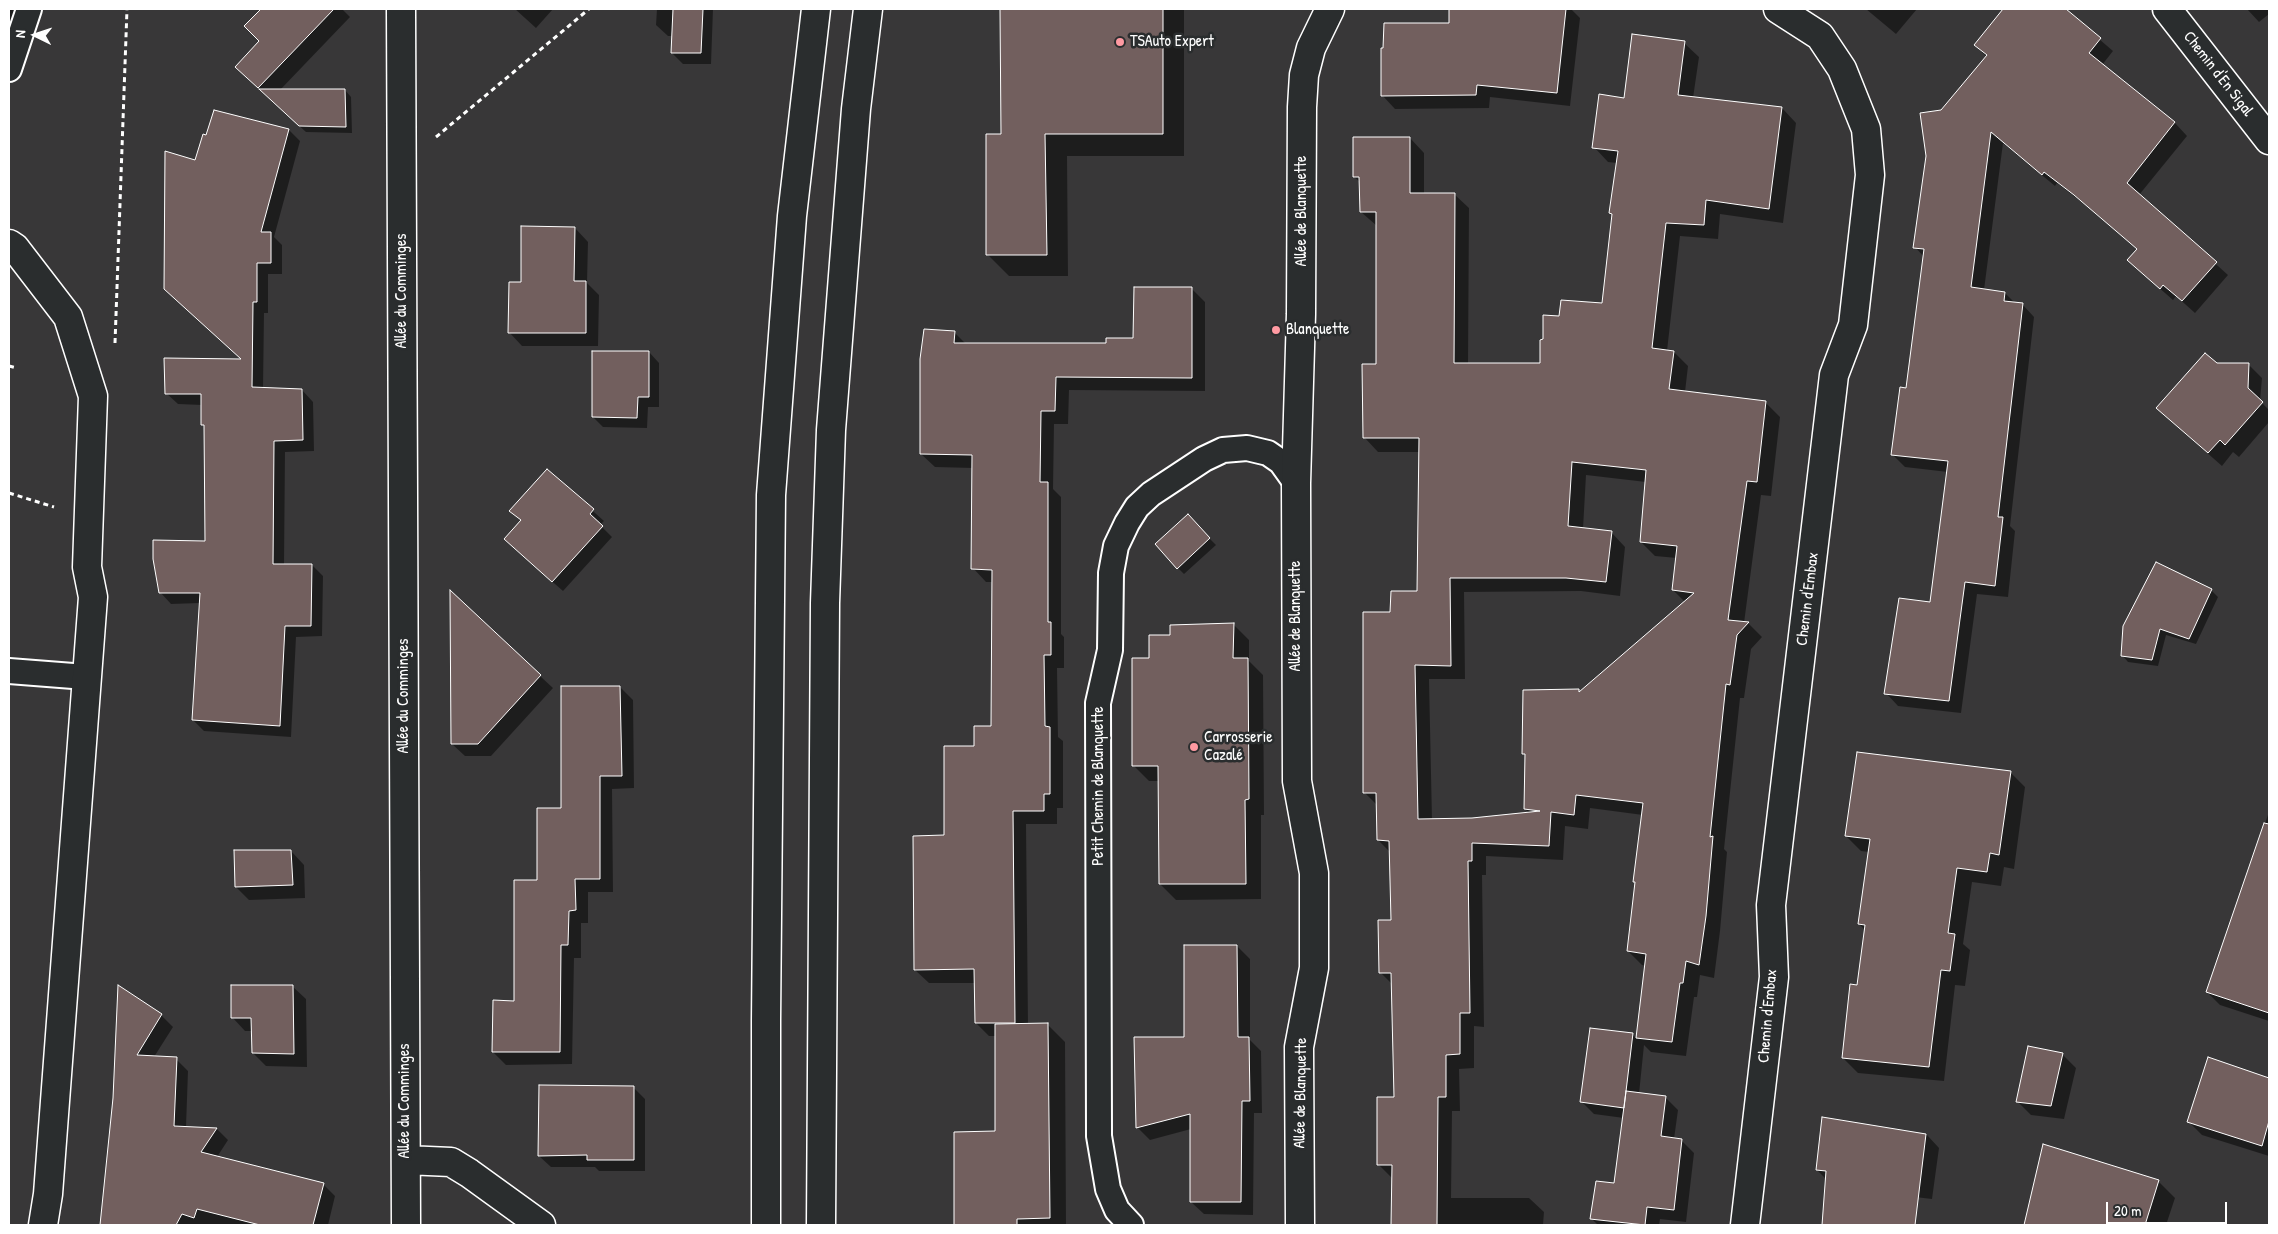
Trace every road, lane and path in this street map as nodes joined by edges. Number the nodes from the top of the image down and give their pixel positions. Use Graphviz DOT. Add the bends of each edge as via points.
graph roads {
  1 [pos="29,9"];
  2 [pos="127,9"];
  3 [pos="401,9"];
  4 [pos="589,9"];
  5 [pos="816,9"];
  6 [pos="868,9"];
  7 [pos="1330,9"];
  8 [pos="1778,9"];
  9 [pos="2167,9"];
  10 [pos="9,69"];
  11 [pos="2269,140"];
  12 [pos="402,167"];
  13 [pos="9,244"];
  14 [pos="115,350"];
  15 [pos="9,366"];
  16 [pos="16,368"];
  17 [pos="1296,483"];
  18 [pos="9,494"];
  19 [pos="60,509"];
  20 [pos="9,671"];
  21 [pos="86,677"];
  22 [pos="406,1160"];
  23 [pos="43,1225"];
  24 [pos="406,1225"];
  25 [pos="540,1225"];
  26 [pos="766,1225"];
  27 [pos="821,1225"];
  28 [pos="1131,1225"];
  29 [pos="1300,1225"];
  30 [pos="1745,1225"];
  1 -- 10 [label="lane"];
  2 -- 14 [label="path"];
  3 -- 12 [label="main road, Allée du Comminges"];
  4 -- 12 [label="path"];
  5 -- 26 [label="main road" via="792,216 771,494"];
  6 -- 27 [label="main road" via="856,109 836,372 826,564"];
  7 -- 17 [label="main road, Allée de Blanquette" via="1304,75"];
  8 -- 30 [label="main road, Chemin d'Embax" via="1820,36 1842,69 1866,129 1870,175 1853,325 1834,375 1771,905 1774,977"];
  9 -- 11 [label="main road, Chemin d'En Sigal"];
  12 -- 22 [label="main road, Allée du Comminges"];
  13 -- 21 [label="main road" via="68,318 93,396 86,567 92,597"];
  15 -- 16 [label="path"];
  17 -- 28 [label="lane, Petit Chemin de Blanquette" via="1281,462 1268,454 1247,448 1223,450 1151,494 1132,515 1116,546 1111,573 1110,650 1098,703 1099,1136 1108,1190 1117,1210"];
  17 -- 29 [label="main road, Allée de Blanquette" via="1297,781 1314,873 1314,968 1299,1047"];
  18 -- 19 [label="path"];
  20 -- 21 [label="lane"];
  21 -- 23 [label="main road" via="48,1194"];
  22 -- 24 [label="main road, Allée du Comminges"];
  22 -- 25 [label="main road" via="451,1162"];
}
